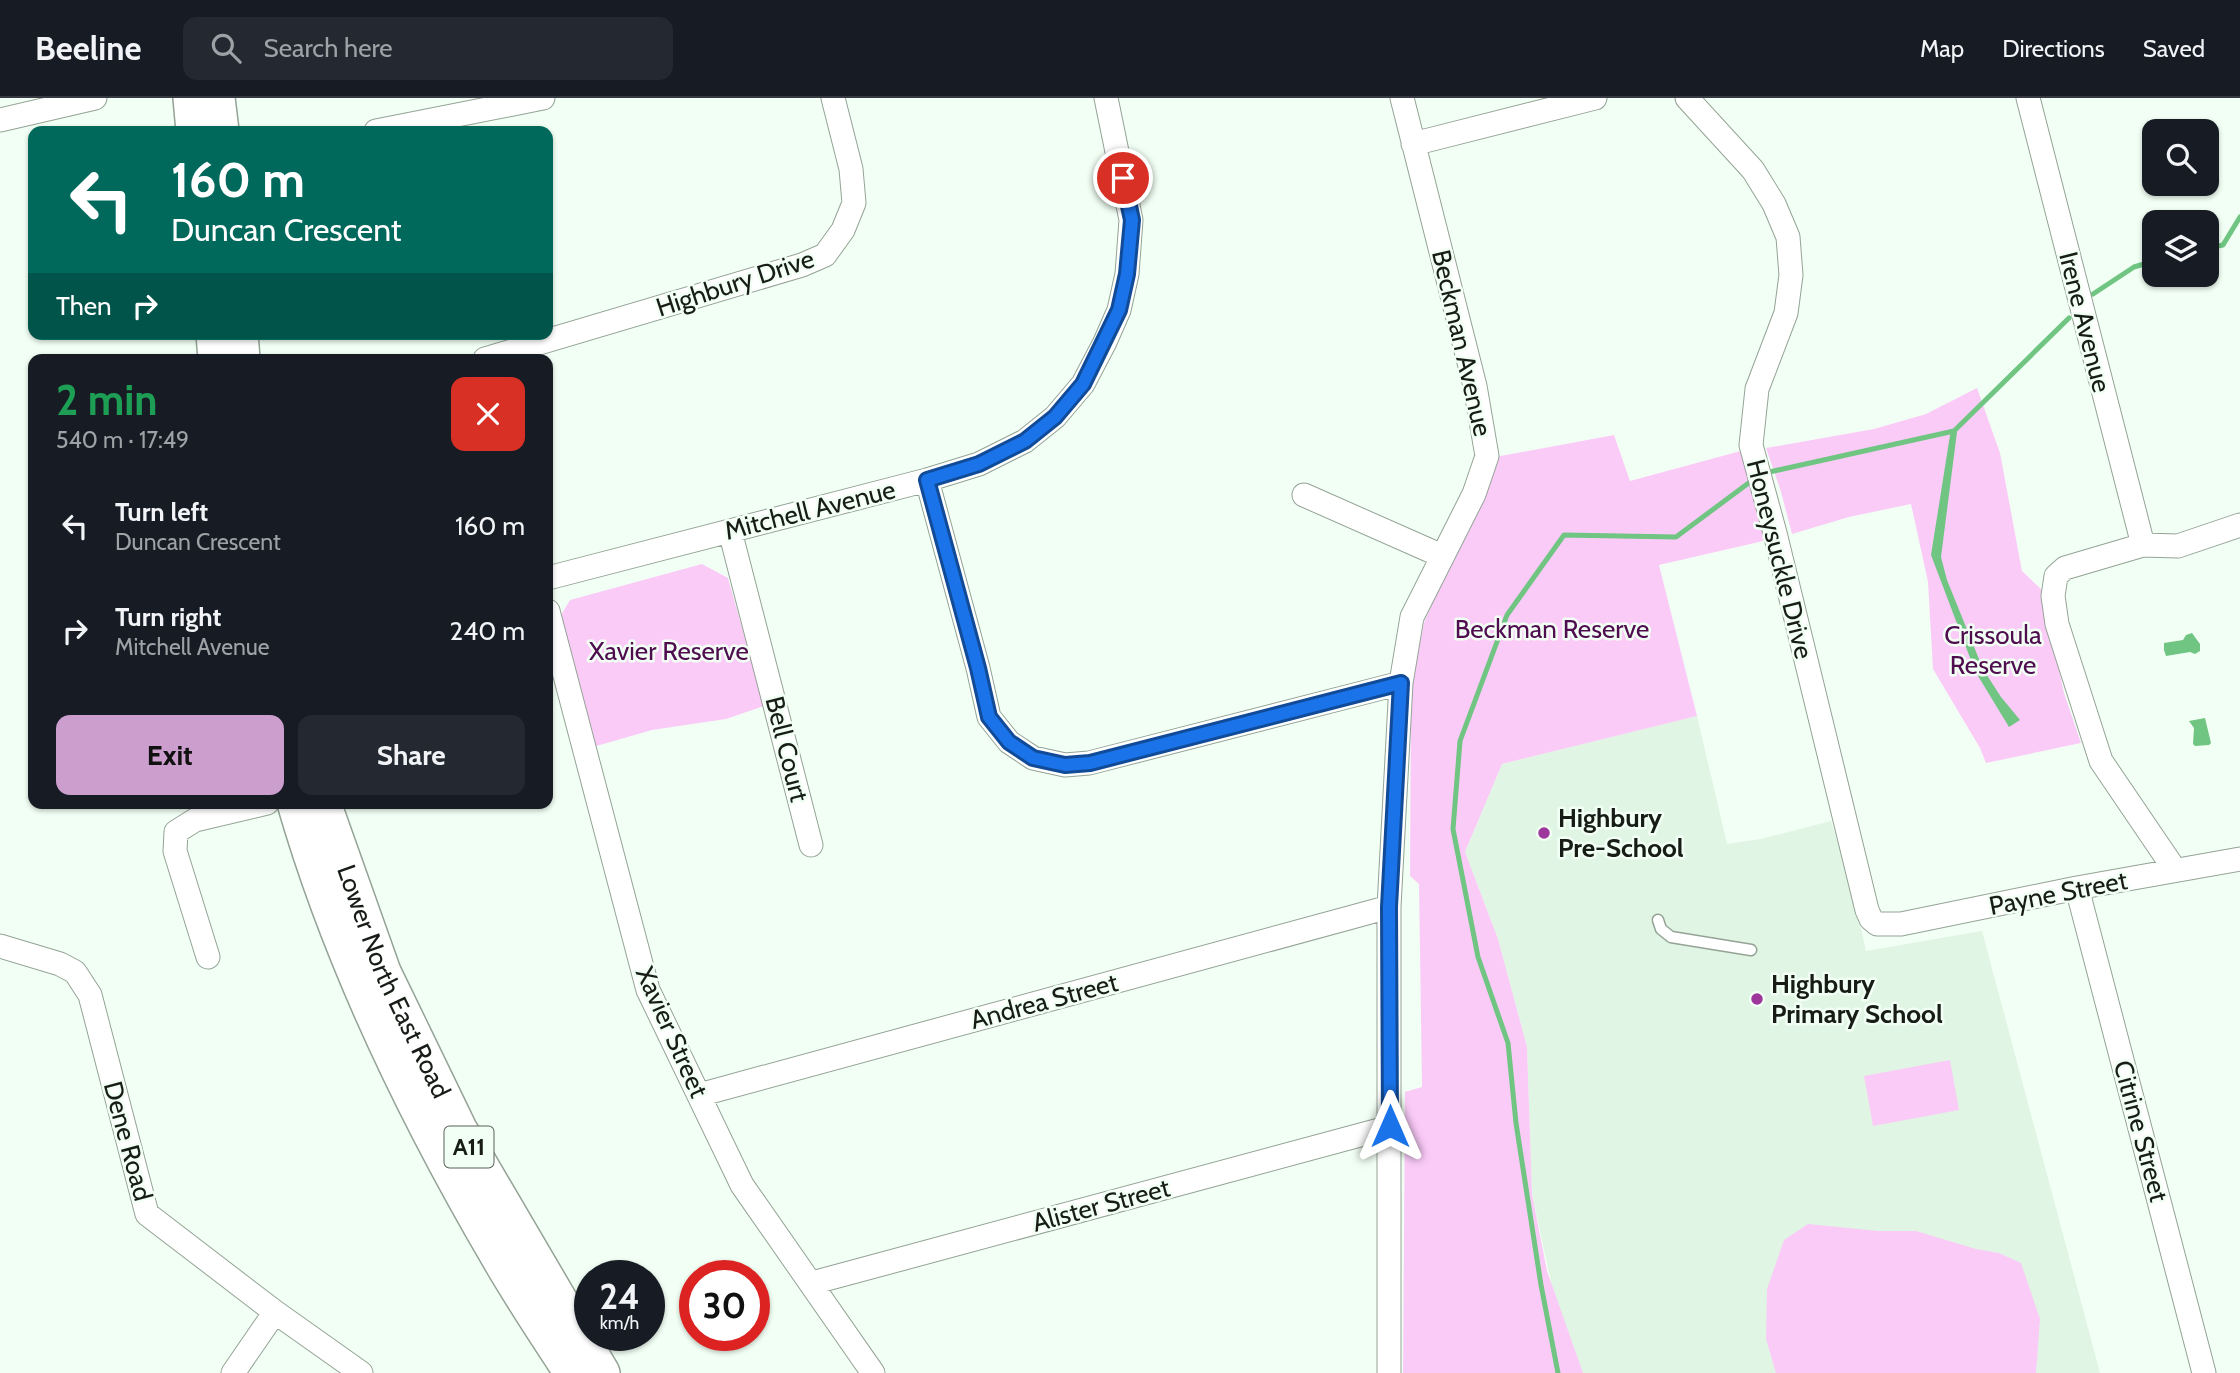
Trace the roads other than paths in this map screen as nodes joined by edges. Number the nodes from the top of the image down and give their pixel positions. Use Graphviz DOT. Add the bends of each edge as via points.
graph roads {
  1 [pos="95,98"];
  2 [pos="191,98"];
  3 [pos="543,98"];
  4 [pos="833,98"];
  5 [pos="1106,98"];
  6 [pos="1402,98"];
  7 [pos="1595,98"];
  8 [pos="1687,98"];
  9 [pos="2028,98"];
  10 [pos="0,120"];
  11 [pos="217,122"];
  12 [pos="401,126"];
  13 [pos="1413,144"];
  14 [pos="553,339"];
  15 [pos="549,340"];
  16 [pos="502,354"];
  17 [pos="927,480"];
  18 [pos="1304,495"];
  19 [pos="2240,526"];
  20 [pos="730,531"];
  21 [pos="2143,545"];
  22 [pos="1442,556"];
  23 [pos="553,577"];
  24 [pos="553,630"];
  25 [pos="1401,683"];
  26 [pos="242,809"];
  27 [pos="297,809"];
  28 [pos="325,809"];
  29 [pos="811,845"];
  30 [pos="2240,859"];
  31 [pos="2175,870"];
  32 [pos="2077,888"];
  33 [pos="1389,907"];
  34 [pos="1658,920"];
  35 [pos="1877,924"];
  36 [pos="0,946"];
  37 [pos="1751,950"];
  38 [pos="208,957"];
  39 [pos="699,1095"];
  40 [pos="1390,1126"];
  41 [pos="812,1283"];
  42 [pos="275,1312"];
  43 [pos="233,1373"];
  44 [pos="361,1373"];
  45 [pos="572,1373"];
  46 [pos="602,1373"];
  47 [pos="873,1373"];
  48 [pos="1389,1373"];
  49 [pos="2204,1373"];
  1 -- 10 [label="street"];
  2 -- 11 [label="main road"];
  3 -- 12 [label="street"];
  4 -- 14 [label="street, Highbury Drive" via="851,169 854,202 843,230 825,255"];
  5 -- 17 [label="street, Mitchell Avenue" via="1132,220 1127,274 1105,342 1083,384 1055,417 1025,441 979,464"];
  6 -- 13 [label="street, Beckman Avenue"];
  7 -- 13 [label="street"];
  8 -- 35 [label="street, Honeysuckle Drive" via="1753,170 1788,237 1791,275 1786,313 1757,389 1751,445 1867,910"];
  9 -- 21 [label="street, Irene Avenue"];
  13 -- 22 [label="street, Beckman Avenue" via="1475,386 1487,456 1474,494"];
  15 -- 16 [label="street, Highbury Drive"];
  17 -- 20 [label="street, Mitchell Avenue"];
  17 -- 25 [label="street" via="989,717 1009,742 1033,758 1065,765 1090,763"];
  18 -- 22 [label="street"];
  19 -- 21 [label="street" via="2178,546"];
  20 -- 23 [label="street, Mitchell Avenue"];
  20 -- 29 [label="street, Bell Court"];
  21 -- 31 [label="street" via="2065,568 2056,576 2053,596 2057,624 2101,761"];
  22 -- 25 [label="street, Beckman Avenue" via="1412,617"];
  24 -- 39 [label="street, Xavier Street" via="648,990"];
  25 -- 33 [label="street, Beckman Avenue"];
  26 -- 38 [label="street" via="195,820 176,832 175,851"];
  27 -- 45 [label="main road, Lower North East Road / A11" via="375,1019 501,1261"];
  28 -- 46 [label="main road, Lower North East Road / A11" via="383,972 459,1129"];
  30 -- 31 [label="street, Payne Street"];
  31 -- 32 [label="street, Payne Street"];
  32 -- 35 [label="street, Payne Street" via="1901,924"];
  32 -- 49 [label="street, Citrine Street"];
  33 -- 39 [label="street, Andrea Street"];
  33 -- 40 [label="street, Beckman Avenue"];
  34 -- 37 [label="lane" via="1671,937"];
  36 -- 42 [label="street, Dene Road" via="75,972 90,995 147,1214"];
  39 -- 41 [label="street, Xavier Street" via="742,1185"];
  40 -- 41 [label="street, Alister Street"];
  40 -- 48 [label="street, Beckman Avenue"];
  41 -- 47 [label="street, Xavier Street"];
  42 -- 43 [label="street"];
  42 -- 44 [label="street, Dene Road"];
}
